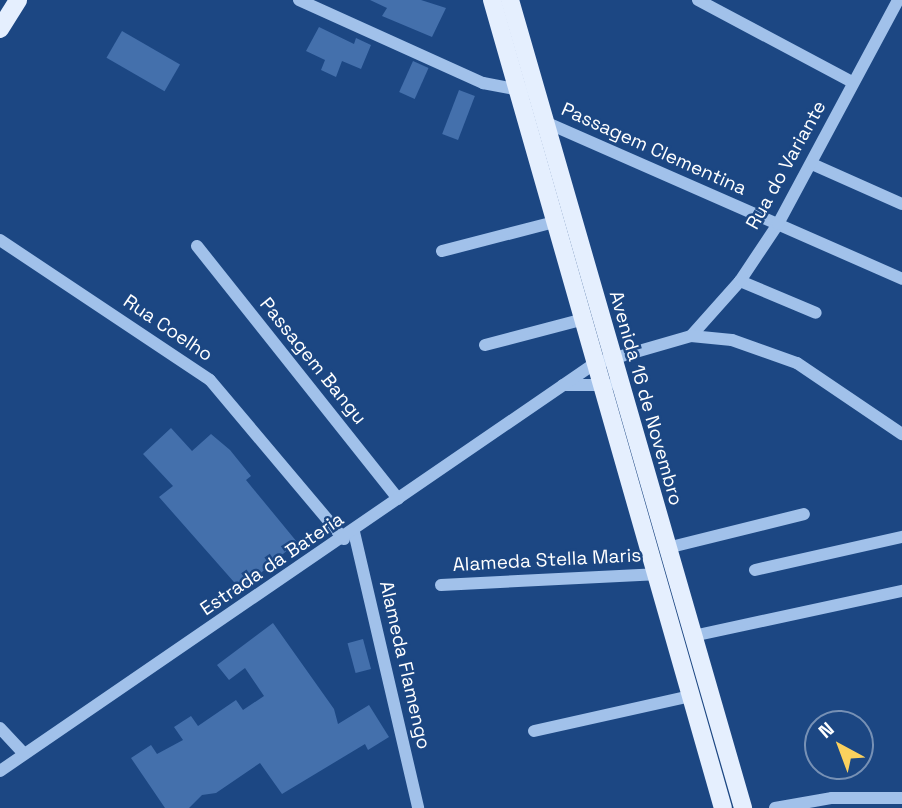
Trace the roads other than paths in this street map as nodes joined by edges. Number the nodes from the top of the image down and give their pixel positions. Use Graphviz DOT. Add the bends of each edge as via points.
graph roads {
  1 [pos="18,0"];
  2 [pos="299,0"];
  3 [pos="492,0"];
  4 [pos="510,0"];
  5 [pos="700,0"];
  6 [pos="898,0"];
  7 [pos="0,29"];
  8 [pos="852,82"];
  9 [pos="527,91"];
  10 [pos="545,122"];
  11 [pos="812,164"];
  12 [pos="902,204"];
  13 [pos="554,222"];
  14 [pos="778,224"];
  15 [pos="0,240"];
  16 [pos="197,247"];
  17 [pos="442,251"];
  18 [pos="902,279"];
  19 [pos="740,281"];
  20 [pos="816,313"];
  21 [pos="584,319"];
  22 [pos="691,336"];
  23 [pos="485,345"];
  24 [pos="612,358"];
  25 [pos="594,364"];
  26 [pos="619,382"];
  27 [pos="563,385"];
  28 [pos="601,386"];
  29 [pos="902,434"];
  30 [pos="398,499"];
  31 [pos="804,514"];
  32 [pos="349,536"];
  33 [pos="902,537"];
  34 [pos="667,548"];
  35 [pos="755,570"];
  36 [pos="655,574"];
  37 [pos="441,585"];
  38 [pos="902,591"];
  39 [pos="693,636"];
  40 [pos="690,696"];
  41 [pos="0,728"];
  42 [pos="534,731"];
  43 [pos="24,754"];
  44 [pos="0,771"];
  45 [pos="902,798"];
  46 [pos="418,808"];
  47 [pos="723,808"];
  48 [pos="743,808"];
  49 [pos="775,808"];
  1 -- 7 [label="main road"];
  2 -- 9 [label="street" via="483,83"];
  3 -- 9 [label="main road, Avenida 16 de Novembro"];
  4 -- 9 [label="main road, Avenida 16 de Novembro"];
  5 -- 8 [label="street"];
  6 -- 8 [label="street, Rua do Variante"];
  8 -- 11 [label="street, Rua do Variante"];
  9 -- 10 [label="main road, Avenida 16 de Novembro"];
  9 -- 13 [label="main road, Avenida 16 de Novembro"];
  10 -- 14 [label="street, Passagem Clementina"];
  10 -- 24 [label="main road, Avenida 16 de Novembro"];
  11 -- 12 [label="street"];
  11 -- 14 [label="street, Rua do Variante"];
  13 -- 17 [label="street"];
  13 -- 21 [label="main road, Avenida 16 de Novembro"];
  14 -- 18 [label="street, Passagem Clementina"];
  14 -- 19 [label="street, Rua do Variante"];
  15 -- 32 [label="street, Rua Coelho" via="210,380"];
  16 -- 30 [label="street, Passagem Bangu"];
  19 -- 20 [label="street"];
  19 -- 22 [label="street, Rua do Variante"];
  21 -- 23 [label="street"];
  21 -- 25 [label="main road, Avenida 16 de Novembro"];
  22 -- 24 [label="street, Estrada da Bateria"];
  22 -- 29 [label="street" via="760,347 797,363"];
  24 -- 25 [label="street, Estrada da Bateria"];
  24 -- 26 [label="main road, Avenida 16 de Novembro"];
  25 -- 27 [label="street, Estrada da Bateria"];
  25 -- 28 [label="main road, Avenida 16 de Novembro"];
  26 -- 28 [label="street"];
  26 -- 34 [label="main road, Avenida 16 de Novembro"];
  27 -- 28 [label="street"];
  27 -- 30 [label="street, Estrada da Bateria"];
  28 -- 36 [label="main road, Avenida 16 de Novembro"];
  30 -- 32 [label="street, Estrada da Bateria"];
  31 -- 34 [label="street"];
  32 -- 43 [label="street, Estrada da Bateria"];
  32 -- 46 [label="street, Alameda Flamengo"];
  33 -- 35 [label="street"];
  34 -- 39 [label="main road, Avenida 16 de Novembro"];
  36 -- 37 [label="street, Alameda Stella Maris"];
  36 -- 40 [label="main road, Avenida 16 de Novembro"];
  38 -- 39 [label="street"];
  39 -- 48 [label="main road, Avenida 16 de Novembro"];
  40 -- 42 [label="street"];
  40 -- 47 [label="main road, Avenida 16 de Novembro"];
  41 -- 43 [label="street"];
  43 -- 44 [label="street, Estrada da Bateria"];
  45 -- 49 [label="street" via="832,798"];
}
